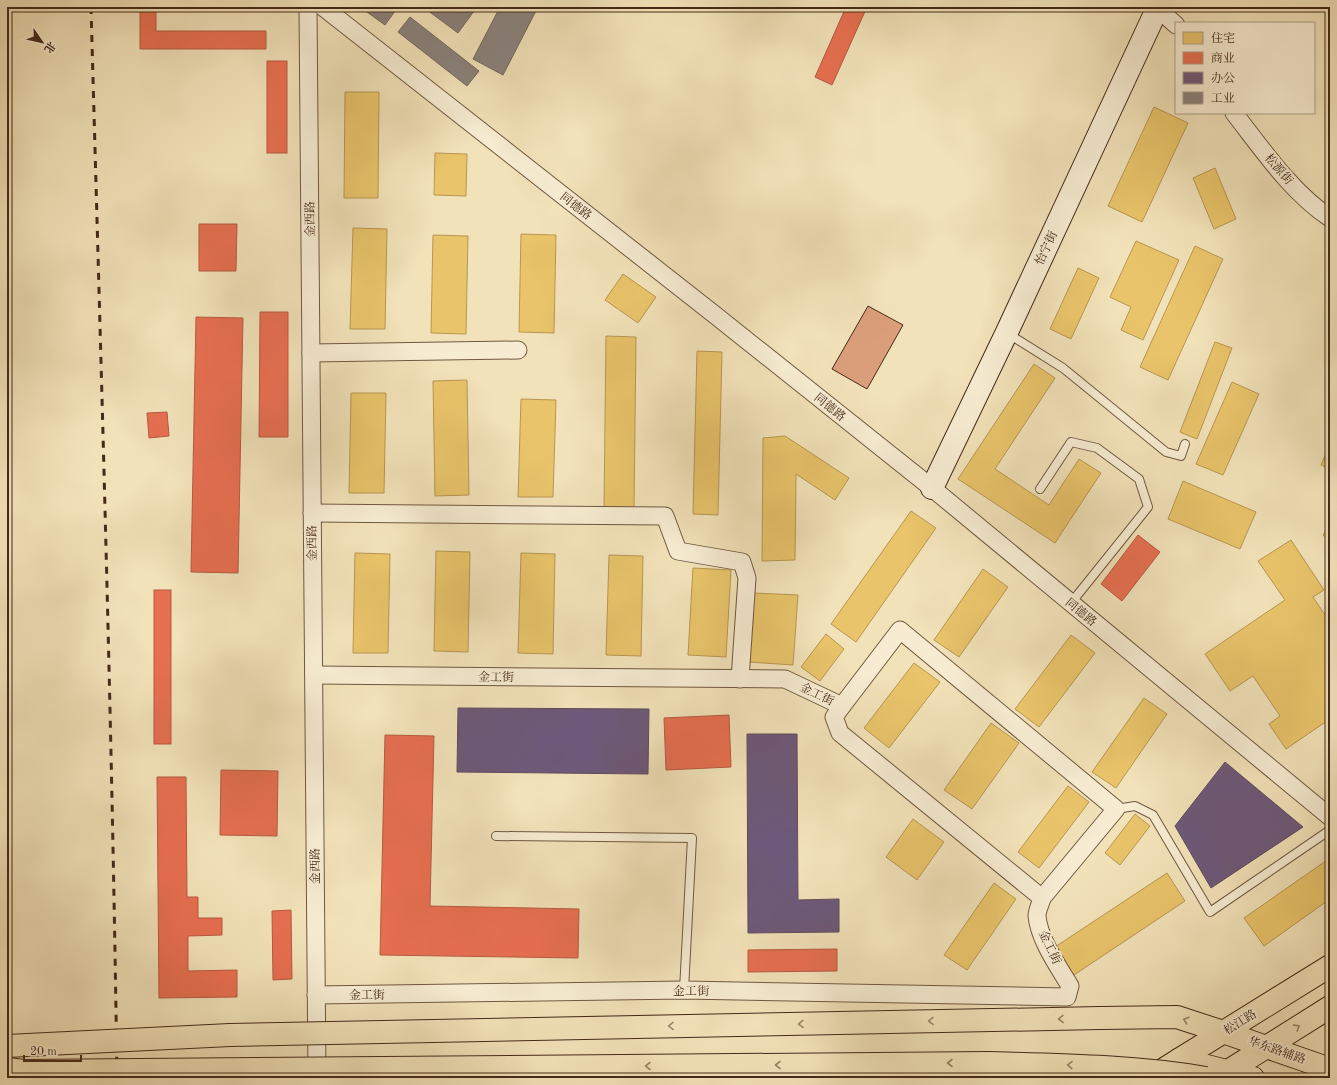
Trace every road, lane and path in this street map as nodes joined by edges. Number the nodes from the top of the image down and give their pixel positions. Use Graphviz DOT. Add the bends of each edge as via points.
graph roads {
  1 [pos="308,7"];
  2 [pos="323,7"];
  3 [pos="1157,8"];
  4 [pos="1175,24"];
  5 [pos="1235,114"];
  6 [pos="1330,218"];
  7 [pos="1007,332"];
  8 [pos="518,350"];
  9 [pos="312,354"];
  10 [pos="1185,444"];
  11 [pos="932,488"];
  12 [pos="1040,489"];
  13 [pos="312,513"];
  14 [pos="1070,603"];
  15 [pos="314,675"];
  16 [pos="740,679"];
  17 [pos="842,706"];
  18 [pos="1116,808"];
  19 [pos="1330,817"];
  20 [pos="1330,830"];
  21 [pos="496,836"];
  22 [pos="1042,898"];
  23 [pos="1330,966"];
  24 [pos="684,990"];
  25 [pos="316,995"];
  26 [pos="1330,1007"];
  27 [pos="1223,1032"];
  28 [pos="7,1046"];
  29 [pos="1266,1047"];
  30 [pos="1180,1059"];
  31 [pos="7,1069"];
  32 [pos="1330,1069"];
  33 [pos="1222,1075"];
  34 [pos="317,1078"];
  35 [pos="1150,1078"];
  36 [pos="1206,1078"];
  37 [pos="1253,1078"];
  1 -- 9 [label="street, 金西路"];
  2 -- 11 [label="street, 同德路"];
  3 -- 4 [label="street"];
  3 -- 7 [label="street, 怡宁街"];
  5 -- 6 [label="street, 松源街" via="1279,172 1320,212"];
  7 -- 10 [label="lane" via="1063,368 1166,452 1180,456"];
  7 -- 11 [label="street, 怡宁街"];
  8 -- 9 [label="street"];
  9 -- 13 [label="street, 金西路"];
  11 -- 14 [label="street, 同德路"];
  12 -- 14 [label="lane" via="1071,442 1097,448 1138,479 1148,507"];
  13 -- 15 [label="street, 金西路"];
  13 -- 16 [label="street" via="665,516 678,551 742,562 747,578"];
  14 -- 19 [label="street, 同德路"];
  15 -- 16 [label="street, 金工街"];
  15 -- 25 [label="street, 金西路"];
  16 -- 17 [label="street, 金工街" via="785,679"];
  17 -- 18 [label="street" via="900,630"];
  17 -- 22 [label="street, 金工街" via="834,717 840,733"];
  18 -- 20 [label="lane" via="1135,806 1153,815 1210,912"];
  18 -- 22 [label="street"];
  21 -- 24 [label="lane" via="692,838"];
  22 -- 24 [label="street, 金工街" via="1037,914 1041,931 1048,949 1070,986 1067,997"];
  23 -- 27 [label="main road, 松江路"];
  24 -- 25 [label="street, 金工街"];
  25 -- 34 [label="street, 金西路"];
  29 -- 26 [label="main road, one-way"];
  27 -- 28 [label="main road, 华东路辅路, one-way, bridge" via="1177,1017 230,1035"];
  27 -- 29 [label="main road, 华东路辅路"];
  27 -- 30 [label="main road, 松江路"];
  29 -- 32 [label="main road, 华东路辅路"];
  29 -- 33 [label="main road"];
  30 -- 33 [label="main road"];
  30 -- 35 [label="main road, 松江路"];
  36 -- 31 [label="main road, one-way, bridge" via="1133,1069 989,1063"];
  33 -- 37 [label="main road"];
}
